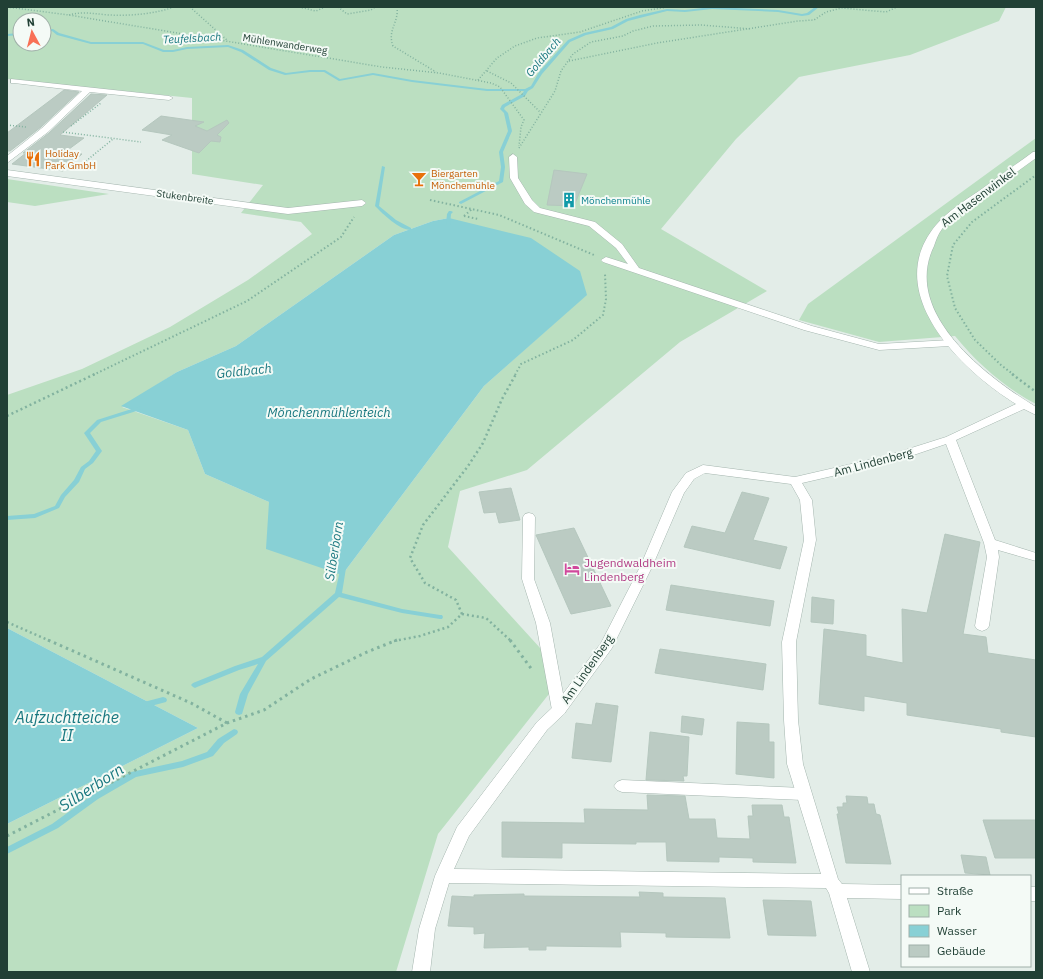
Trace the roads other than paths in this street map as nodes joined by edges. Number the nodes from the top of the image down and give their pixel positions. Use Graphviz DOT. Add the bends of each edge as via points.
graph roads {
  1 [pos="14,81"];
  2 [pos="87,90"];
  3 [pos="169,98"];
  4 [pos="1036,154"];
  5 [pos="513,157"];
  6 [pos="7,160"];
  7 [pos="7,173"];
  8 [pos="362,203"];
  9 [pos="606,260"];
  10 [pos="632,270"];
  11 [pos="950,342"];
  12 [pos="1024,405"];
  13 [pos="1036,412"];
  14 [pos="950,439"];
  15 [pos="795,481"];
  16 [pos="529,517"];
  17 [pos="990,543"];
  18 [pos="1036,557"];
  19 [pos="982,626"];
  20 [pos="558,710"];
  21 [pos="622,786"];
  22 [pos="803,794"];
  23 [pos="443,876"];
  24 [pos="834,886"];
  25 [pos="901,892"];
  26 [pos="421,972"];
  27 [pos="861,972"];
  1 -- 2 [label="street"];
  2 -- 3 [label="street"];
  2 -- 6 [label="street" via="45,130"];
  4 -- 11 [label="street, Am Hasenwinkel" via="952,214 936,230 925,249 921,270 922,291 932,315"];
  5 -- 10 [label="street" via="514,178 528,202 537,210 592,224 620,246 635,267"];
  7 -- 8 [label="street, Stukenbreite" via="288,211"];
  9 -- 10 [label="street"];
  10 -- 11 [label="street" via="808,328 879,347"];
  11 -- 12 [label="street, Am Hasenwinkel" via="974,367"];
  12 -- 13 [label="street, Am Hasenwinkel"];
  12 -- 14 [label="street, Am Lindenberg"];
  14 -- 15 [label="street, Am Lindenberg" via="889,460"];
  14 -- 17 [label="street"];
  15 -- 20 [label="street, Am Lindenberg" via="703,469 690,476 678,492 607,646"];
  15 -- 22 [label="street" via="806,500 810,540 789,642 791,727 795,764"];
  16 -- 20 [label="street" via="528,579 543,623"];
  17 -- 18 [label="street"];
  17 -- 19 [label="street" via="993,557"];
  20 -- 23 [label="street, Am Lindenberg" via="542,726 463,832"];
  21 -- 22 [label="street"];
  22 -- 24 [label="street"];
  23 -- 24 [label="street"];
  23 -- 26 [label="street, Am Lindenberg" via="427,929"];
  24 -- 25 [label="street"];
  24 -- 27 [label="street"];
}
